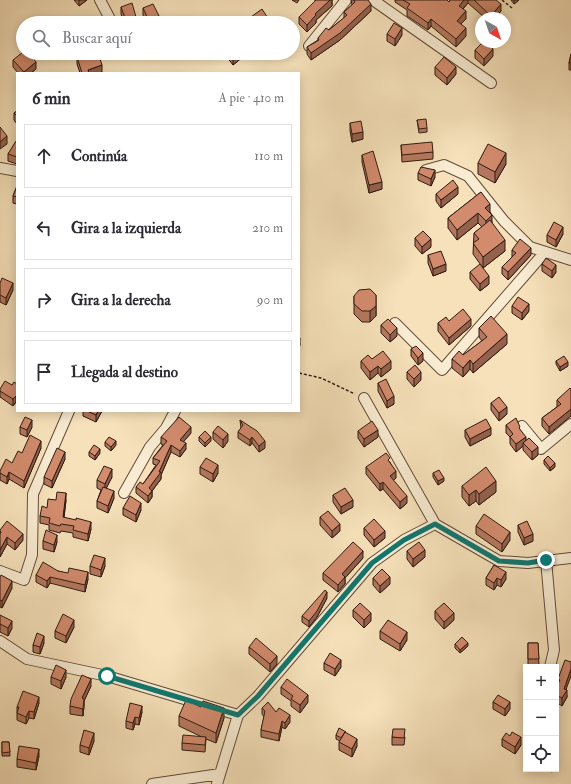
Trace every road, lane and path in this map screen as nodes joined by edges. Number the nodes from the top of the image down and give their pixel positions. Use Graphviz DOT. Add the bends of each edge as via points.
graph roads {
  1 [pos="100,0"];
  2 [pos="346,0"];
  3 [pos="373,0"];
  4 [pos="502,0"];
  5 [pos="512,8"];
  6 [pos="108,16"];
  7 [pos="310,46"];
  8 [pos="491,83"];
  9 [pos="0,168"];
  10 [pos="426,170"];
  11 [pos="16,171"];
  12 [pos="545,252"];
  13 [pos="571,260"];
  14 [pos="395,323"];
  15 [pos="300,373"];
  16 [pos="364,398"];
  17 [pos="69,412"];
  18 [pos="174,412"];
  19 [pos="571,424"];
  20 [pos="522,426"];
  21 [pos="124,493"];
  22 [pos="435,524"];
  23 [pos="571,558"];
  24 [pos="546,560"];
  25 [pos="0,570"];
  26 [pos="0,641"];
  27 [pos="551,664"];
  28 [pos="238,715"];
  29 [pos="218,779"];
  30 [pos="152,784"];
  1 -- 6 [label="street"];
  2 -- 7 [label="street"];
  3 -- 8 [label="street"];
  4 -- 5 [label="path"];
  9 -- 11 [label="street"];
  10 -- 12 [label="street" via="444,165 468,176 504,222 530,247"];
  12 -- 13 [label="street"];
  12 -- 14 [label="street" via="442,370"];
  15 -- 16 [label="path" via="321,378"];
  16 -- 22 [label="street"];
  17 -- 25 [label="street" via="33,494 32,555 24,580"];
  18 -- 21 [label="street" via="166,428 150,447"];
  19 -- 20 [label="street" via="541,449"];
  22 -- 24 [label="street" via="499,561 528,563"];
  22 -- 28 [label="street" via="404,540 372,563 258,696"];
  23 -- 24 [label="street"];
  24 -- 27 [label="street" via="554,650"];
  26 -- 28 [label="street" via="27,659 107,676"];
  28 -- 29 [label="street"];
  29 -- 30 [label="street"];
}
